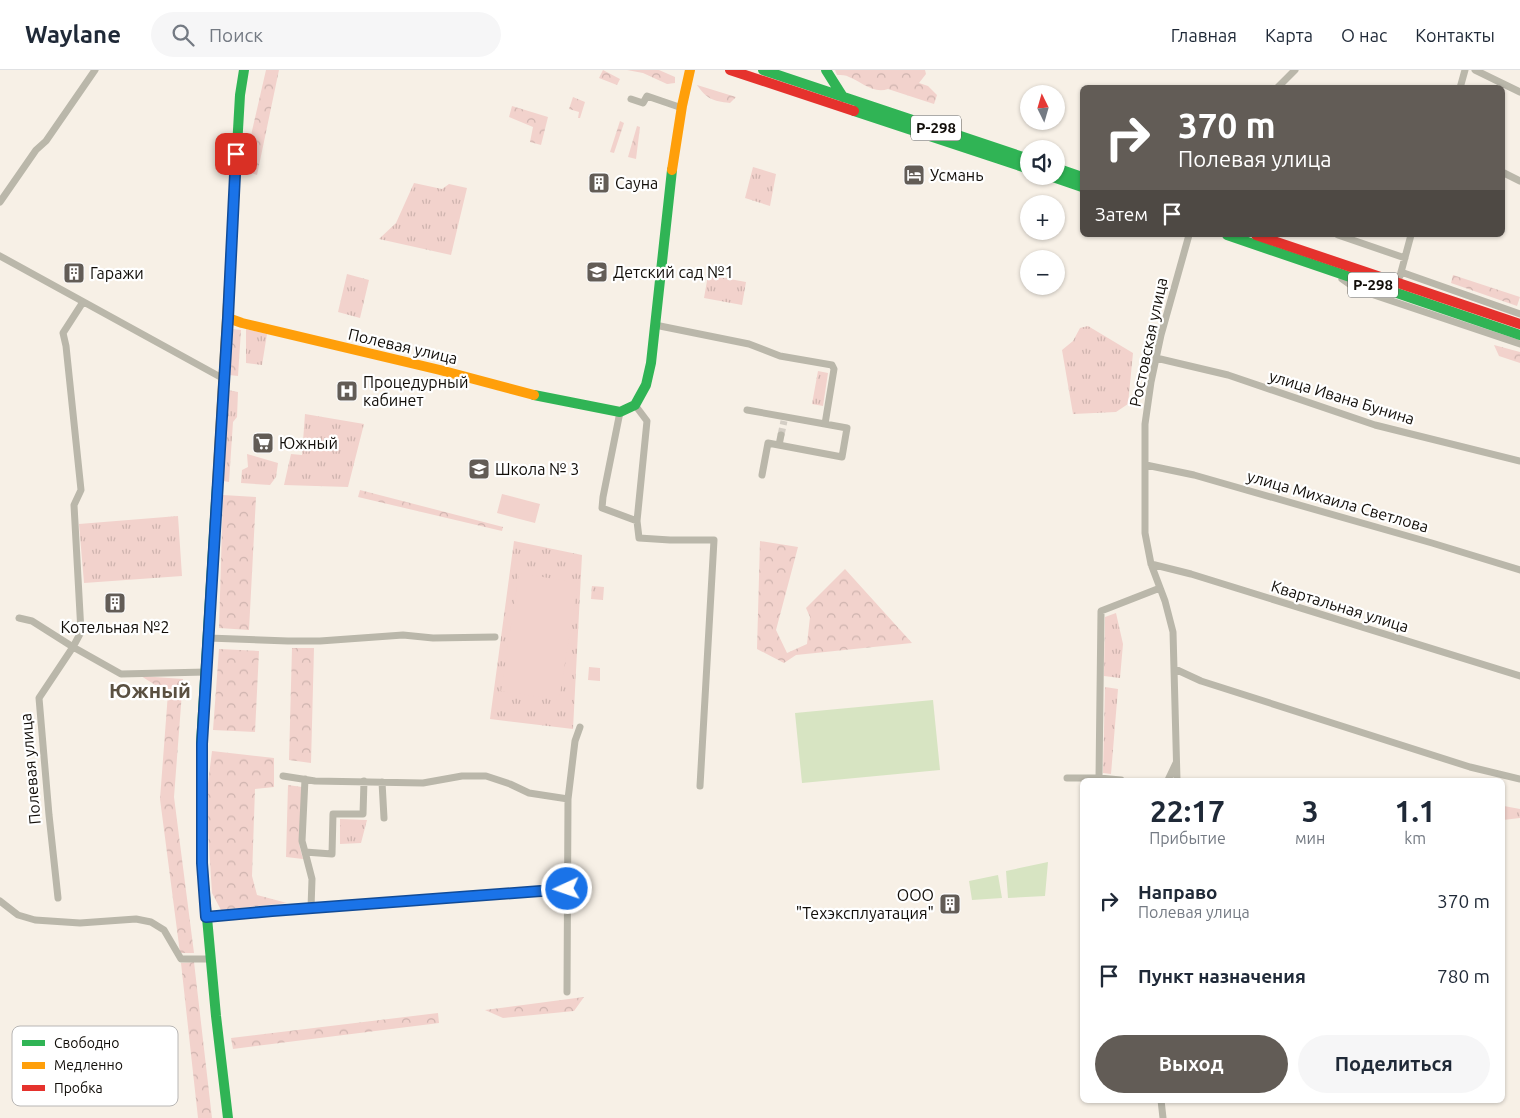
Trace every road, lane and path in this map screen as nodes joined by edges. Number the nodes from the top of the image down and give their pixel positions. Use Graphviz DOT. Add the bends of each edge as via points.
graph roads {
  1 [pos="95,70"];
  2 [pos="244,70"];
  3 [pos="690,70"];
  4 [pos="730,70"];
  5 [pos="763,70"];
  6 [pos="826,70"];
  7 [pos="1295,70"];
  8 [pos="1465,70"];
  9 [pos="1475,70"];
  10 [pos="788,72"];
  11 [pos="767,82"];
  12 [pos="1280,85"];
  13 [pos="1461,85"];
  14 [pos="1520,92"];
  15 [pos="843,97"];
  16 [pos="631,99"];
  17 [pos="682,108"];
  18 [pos="1020,156"];
  19 [pos="1020,166"];
  20 [pos="1065,171"];
  21 [pos="1505,174"];
  22 [pos="1080,176"];
  23 [pos="1065,181"];
  24 [pos="1520,181"];
  25 [pos="1080,186"];
  26 [pos="0,202"];
  27 [pos="1188,237"];
  28 [pos="1233,237"];
  29 [pos="1262,237"];
  30 [pos="1344,237"];
  31 [pos="1410,237"];
  32 [pos="0,256"];
  33 [pos="1405,258"];
  34 [pos="1332,271"];
  35 [pos="1401,272"];
  36 [pos="1398,284"];
  37 [pos="83,302"];
  38 [pos="1520,314"];
  39 [pos="228,318"];
  40 [pos="1520,324"];
  41 [pos="655,325"];
  42 [pos="1520,334"];
  43 [pos="1520,344"];
  44 [pos="1156,358"];
  45 [pos="224,379"];
  46 [pos="635,405"];
  47 [pos="747,410"];
  48 [pos="620,412"];
  49 [pos="825,424"];
  50 [pos="781,435"];
  51 [pos="779,445"];
  52 [pos="1520,461"];
  53 [pos="1146,465"];
  54 [pos="762,476"];
  55 [pos="637,521"];
  56 [pos="1151,564"];
  57 [pos="1520,570"];
  58 [pos="1160,588"];
  59 [pos="19,618"];
  60 [pos="495,637"];
  61 [pos="208,638"];
  62 [pos="73,646"];
  63 [pos="1175,669"];
  64 [pos="206,672"];
  65 [pos="1520,676"];
  66 [pos="580,728"];
  67 [pos="1177,760"];
  68 [pos="283,776"];
  69 [pos="1067,778"];
  70 [pos="1099,778"];
  71 [pos="1169,778"];
  72 [pos="1177,778"];
  73 [pos="305,779"];
  74 [pos="1520,779"];
  75 [pos="364,782"];
  76 [pos="382,782"];
  77 [pos="700,786"];
  78 [pos="568,799"];
  79 [pos="384,818"];
  80 [pos="304,852"];
  81 [pos="567,889"];
  82 [pos="58,898"];
  83 [pos="0,901"];
  84 [pos="311,908"];
  85 [pos="206,917"];
  86 [pos="210,958"];
  87 [pos="567,992"];
  88 [pos="1161,1103"];
  89 [pos="228,1118"];
  90 [pos="1163,1118"];
  1 -- 26 [label="street"];
  2 -- 39 [label="main road" via="232,213"];
  3 -- 17 [label="main road"];
  4 -- 11 [label="main road, Р-298"];
  5 -- 10 [label="main road, Р-298"];
  6 -- 15 [label="main road"];
  7 -- 12 [label="street"];
  8 -- 13 [label="street"];
  9 -- 14 [label="street"];
  10 -- 11 [label="main road"];
  10 -- 15 [label="main road, Р-298"];
  11 -- 19 [label="main road, Р-298"];
  15 -- 18 [label="main road, Р-298"];
  16 -- 17 [label="street" via="643,103 647,96"];
  17 -- 41 [label="main road" via="668,196"];
  20 -- 22 [label="main road"];
  21 -- 24 [label="street"];
  23 -- 25 [label="main road"];
  27 -- 44 [label="street, Ростовская улица"];
  28 -- 34 [label="main road, Р-298"];
  29 -- 36 [label="main road, Р-298"];
  30 -- 33 [label="street"];
  31 -- 33 [label="street"];
  32 -- 37 [label="street"];
  33 -- 35 [label="street"];
  34 -- 42 [label="main road, Р-298"];
  34 -- 43 [label="street" via="1356,289"];
  35 -- 36 [label="street"];
  35 -- 38 [label="street"];
  36 -- 40 [label="main road, Р-298"];
  37 -- 45 [label="street"];
  37 -- 62 [label="street, Полевая улица" via="63,334 81,490 74,505 81,632"];
  39 -- 45 [label="main road"];
  39 -- 48 [label="main road, Полевая улица" via="554,400"];
  41 -- 46 [label="main road" via="646,385"];
  41 -- 49 [label="street" via="749,344 780,356 832,365 834,370"];
  44 -- 52 [label="street, улица Ивана Бунина" via="1228,375 1375,425"];
  44 -- 53 [label="street, Ростовская улица" via="1145,424"];
  45 -- 61 [label="main road"];
  46 -- 48 [label="main road"];
  46 -- 55 [label="street" via="647,421"];
  47 -- 49 [label="street"];
  48 -- 55 [label="street" via="602,508"];
  49 -- 51 [label="street" via="847,428 842,457"];
  50 -- 51 [label="street"];
  51 -- 54 [label="street" via="768,444"];
  53 -- 56 [label="street, Ростовская улица" via="1145,533"];
  53 -- 57 [label="street, улица Михаила Светлова" via="1204,478 1432,542"];
  55 -- 77 [label="street" via="639,538 714,540"];
  56 -- 58 [label="street, Ростовская улица"];
  56 -- 65 [label="street, Квартальная улица"];
  58 -- 63 [label="street, Ростовская улица" via="1173,632"];
  58 -- 70 [label="street" via="1101,611"];
  59 -- 62 [label="street" via="32,621"];
  60 -- 61 [label="street" via="403,635 312,641"];
  61 -- 64 [label="main road"];
  62 -- 64 [label="street" via="121,674"];
  62 -- 82 [label="street, Полевая улица" via="39,698"];
  63 -- 67 [label="street, Ростовская улица"];
  63 -- 74 [label="street" via="1201,681 1470,767"];
  64 -- 85 [label="main road" via="201,799"];
  66 -- 78 [label="street" via="575,741"];
  67 -- 71 [label="street, Ростовская улица"];
  67 -- 72 [label="street"];
  68 -- 73 [label="street"];
  69 -- 70 [label="street"];
  73 -- 75 [label="street"];
  73 -- 80 [label="street"];
  75 -- 76 [label="street"];
  75 -- 80 [label="street" via="363,814 333,814 332,854"];
  76 -- 78 [label="street" via="423,783 462,776 486,776 529,793"];
  76 -- 79 [label="street"];
  78 -- 81 [label="street"];
  80 -- 84 [label="street" via="312,879"];
  81 -- 84 [label="street"];
  81 -- 87 [label="street"];
  83 -- 86 [label="street" via="18,914 35,920 80,923 136,919 151,922 164,930 181,959"];
  84 -- 85 [label="street"];
  85 -- 86 [label="main road"];
  86 -- 89 [label="main road"];
  88 -- 90 [label="street"];
}
